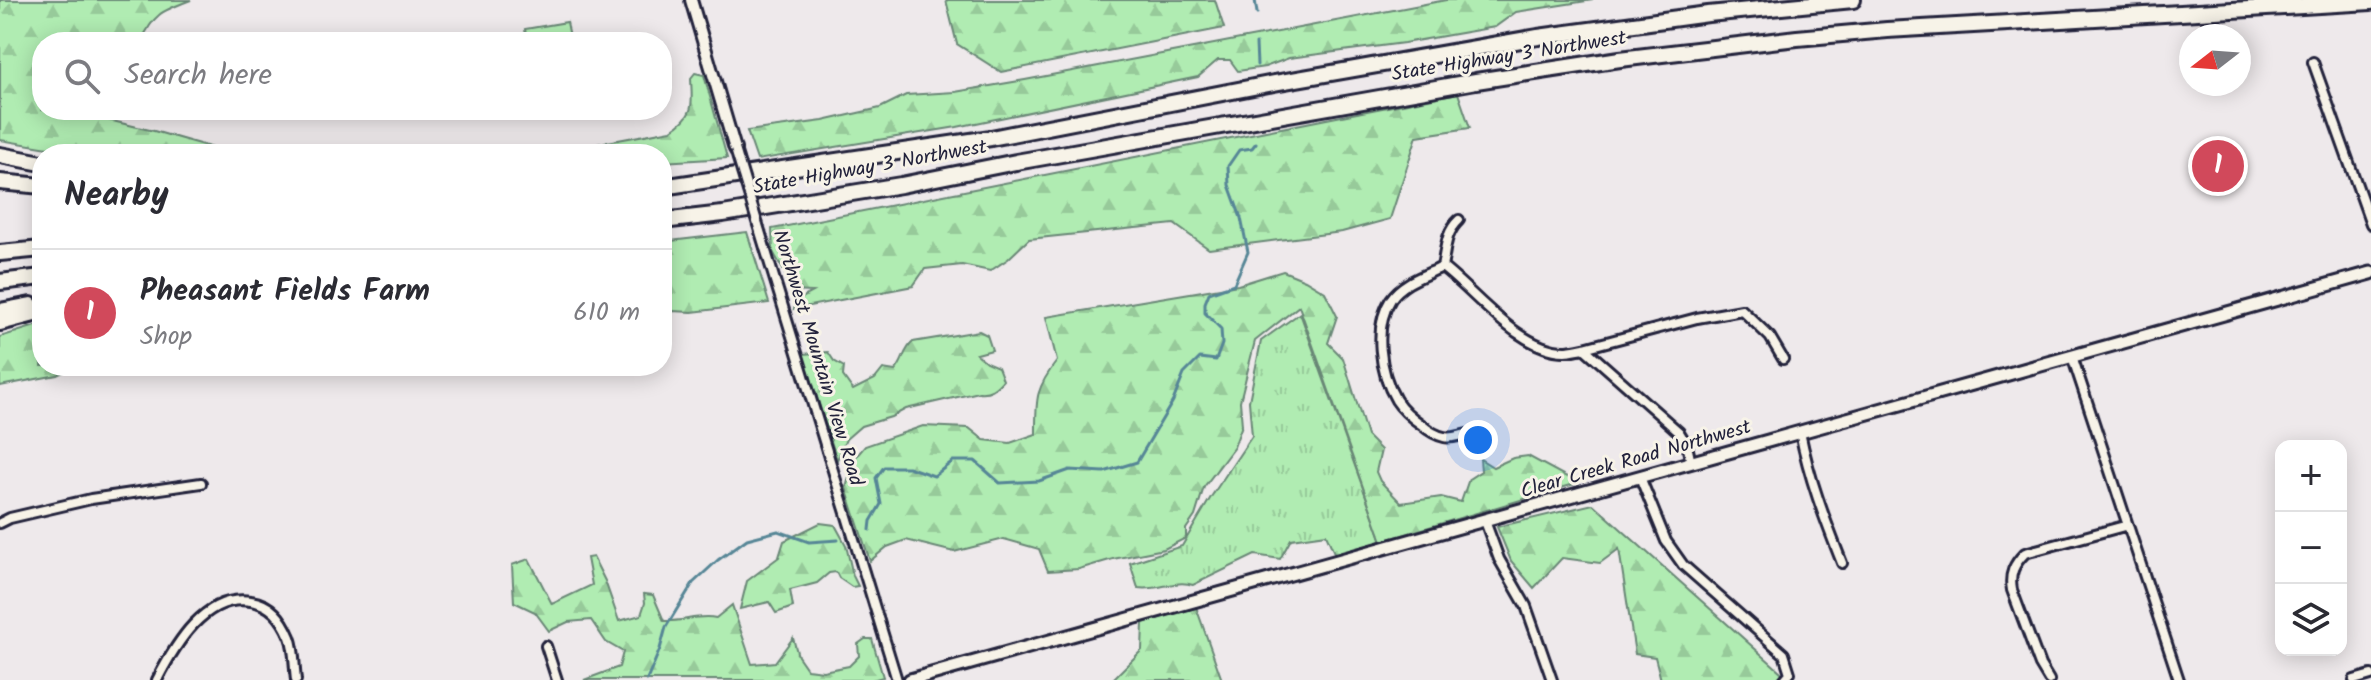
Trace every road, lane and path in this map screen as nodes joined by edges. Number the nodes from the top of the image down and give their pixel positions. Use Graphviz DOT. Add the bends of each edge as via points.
graph roads {
  1 [pos="691,0"];
  2 [pos="1853,0"];
  3 [pos="2371,2"];
  4 [pos="2313,62"];
  5 [pos="735,149"];
  6 [pos="0,155"];
  7 [pos="32,161"];
  8 [pos="733,176"];
  9 [pos="672,179"];
  10 [pos="0,182"];
  11 [pos="32,185"];
  12 [pos="672,185"];
  13 [pos="672,220"];
  14 [pos="1459,220"];
  15 [pos="2371,224"];
  16 [pos="32,250"];
  17 [pos="0,253"];
  18 [pos="1442,267"];
  19 [pos="2371,273"];
  20 [pos="32,278"];
  21 [pos="0,282"];
  22 [pos="32,306"];
  23 [pos="0,311"];
  24 [pos="32,315"];
  25 [pos="0,323"];
  26 [pos="1584,348"];
  27 [pos="2072,356"];
  28 [pos="1783,359"];
  29 [pos="1800,432"];
  30 [pos="1468,434"];
  31 [pos="1691,463"];
  32 [pos="1640,477"];
  33 [pos="201,483"];
  34 [pos="1485,521"];
  35 [pos="0,523"];
  36 [pos="2128,525"];
  37 [pos="1842,563"];
  38 [pos="546,646"];
  39 [pos="2371,675"];
  40 [pos="157,680"];
  41 [pos="296,680"];
  42 [pos="557,680"];
  43 [pos="897,680"];
  44 [pos="910,680"];
  45 [pos="1552,680"];
  46 [pos="1784,680"];
  47 [pos="2049,680"];
  48 [pos="2179,680"];
  49 [pos="2354,680"];
  1 -- 5 [label="street, Northwest Mountain View Road"];
  2 -- 8 [label="highway, State Highway 3 Northwest" via="1538,37 991,138"];
  3 -- 13 [label="highway, State Highway 3 Northwest" via="1887,30 1620,59"];
  4 -- 15 [label="street"];
  5 -- 43 [label="street, Northwest Mountain View Road, bridge"];
  6 -- 7 [label="highway"];
  8 -- 9 [label="highway"];
  8 -- 12 [label="highway, State Highway 3 Northwest"];
  10 -- 11 [label="highway"];
  14 -- 18 [label="street" via="1450,228"];
  16 -- 17 [label="highway"];
  18 -- 26 [label="street" via="1527,339 1549,349"];
  18 -- 30 [label="street" via="1410,282 1390,301 1381,328 1383,364 1406,413 1433,434"];
  19 -- 27 [label="main road, Clear Creek Road Northwest"];
  20 -- 21 [label="highway"];
  22 -- 23 [label="highway"];
  24 -- 25 [label="highway"];
  26 -- 28 [label="street" via="1742,310 1770,337"];
  26 -- 31 [label="street" via="1679,432"];
  27 -- 29 [label="main road, Clear Creek Road Northwest"];
  27 -- 36 [label="street"];
  29 -- 31 [label="main road, Clear Creek Road Northwest"];
  29 -- 37 [label="street" via="1814,490"];
  31 -- 32 [label="main road, Clear Creek Road Northwest"];
  32 -- 34 [label="main road, Clear Creek Road Northwest"];
  32 -- 46 [label="street" via="1666,541 1683,565 1784,654 1790,673"];
  33 -- 35 [label="street" via="91,499"];
  34 -- 44 [label="main road, Clear Creek Road Northwest"];
  34 -- 45 [label="street" via="1526,606"];
  36 -- 47 [label="street" via="2025,553 2016,562 2012,590"];
  36 -- 48 [label="street"];
  38 -- 42 [label="street"];
  39 -- 49 [label="street"];
  40 -- 41 [label="street" via="184,635 208,610 237,598 264,603 280,618 291,639"];
}
